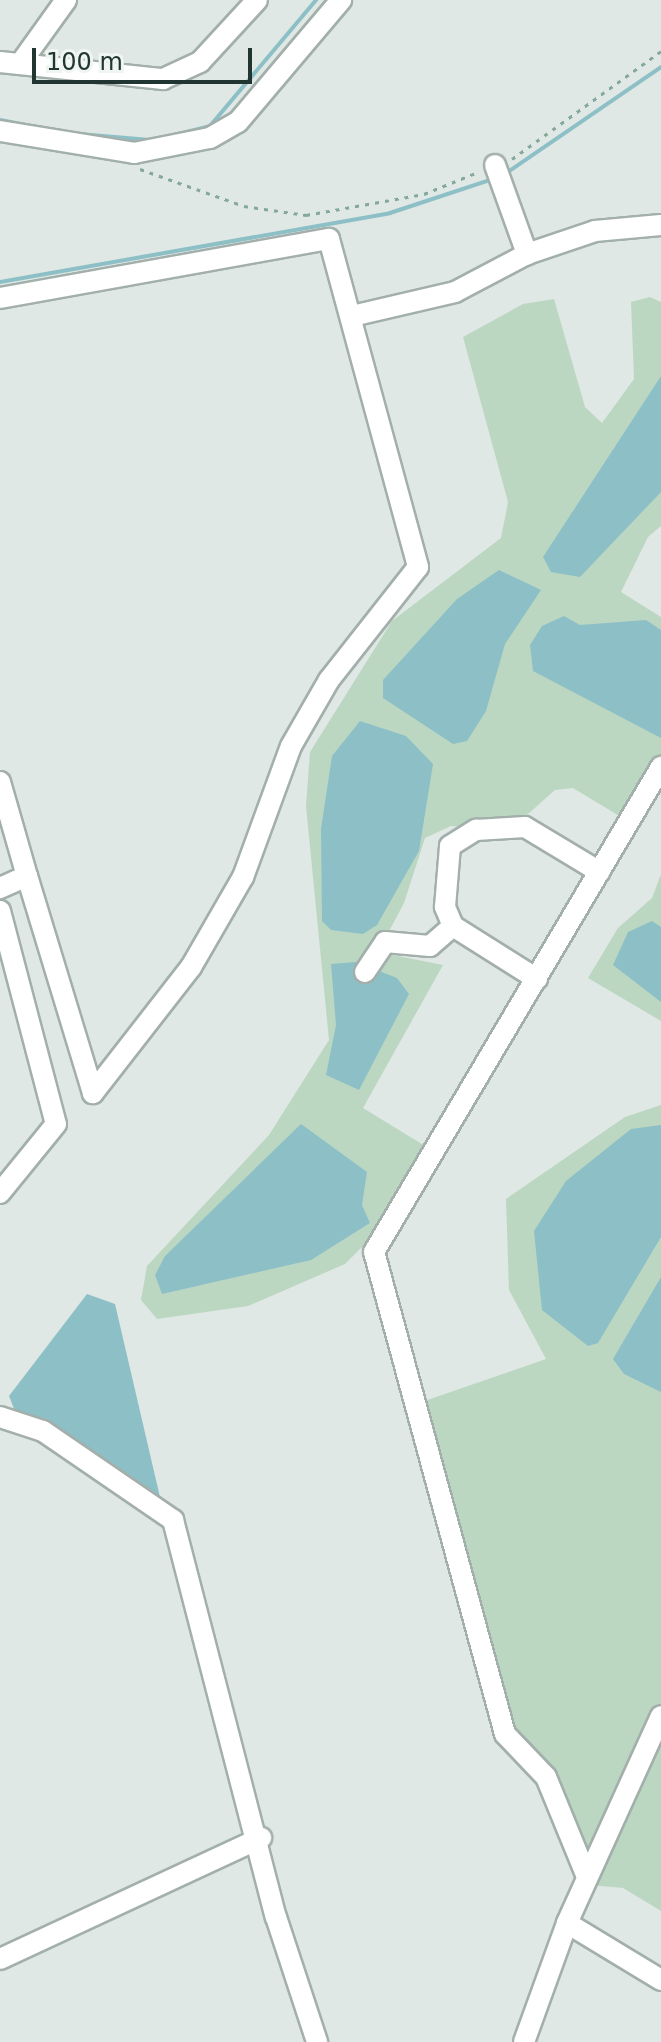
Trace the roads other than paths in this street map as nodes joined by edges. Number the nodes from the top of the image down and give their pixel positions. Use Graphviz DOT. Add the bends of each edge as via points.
graph roads {
  1 [pos="66,0"];
  2 [pos="257,0"];
  3 [pos="341,0"];
  4 [pos="10,63"];
  5 [pos="0,131"];
  6 [pos="498,174"];
  7 [pos="661,225"];
  8 [pos="527,254"];
  9 [pos="0,298"];
  10 [pos="352,316"];
  11 [pos="661,767"];
  12 [pos="0,782"];
  13 [pos="600,872"];
  14 [pos="27,876"];
  15 [pos="0,888"];
  16 [pos="0,911"];
  17 [pos="453,926"];
  18 [pos="365,972"];
  19 [pos="537,979"];
  20 [pos="0,1193"];
  21 [pos="0,1417"];
  22 [pos="661,1716"];
  23 [pos="261,1838"];
  24 [pos="587,1877"];
  25 [pos="567,1923"];
  26 [pos="0,1959"];
  27 [pos="661,1980"];
  28 [pos="317,2042"];
  29 [pos="524,2042"];
  1 -- 4 [label="street"];
  2 -- 4 [label="street" via="200,62 163,79"];
  3 -- 5 [label="street" via="238,122 210,138 134,153"];
  6 -- 8 [label="street"];
  7 -- 8 [label="street" via="595,231"];
  8 -- 10 [label="street" via="455,292"];
  9 -- 10 [label="street" via="329,239"];
  10 -- 14 [label="street" via="418,567 354,639 291,746 243,877 191,967 93,1093"];
  11 -- 13 [label="street"];
  12 -- 14 [label="street"];
  13 -- 17 [label="street" via="525,827 476,830 450,846 445,907"];
  13 -- 19 [label="street"];
  14 -- 15 [label="street"];
  16 -- 20 [label="street" via="56,1124"];
  17 -- 18 [label="street" via="430,946 385,942"];
  17 -- 19 [label="street"];
  19 -- 24 [label="street" via="374,1252 505,1734 535,1757"];
  21 -- 23 [label="street" via="43,1431 173,1520"];
  22 -- 24 [label="street"];
  23 -- 26 [label="street"];
  23 -- 28 [label="street" via="276,1917"];
  24 -- 25 [label="street"];
  25 -- 27 [label="street"];
  25 -- 29 [label="street"];
}
